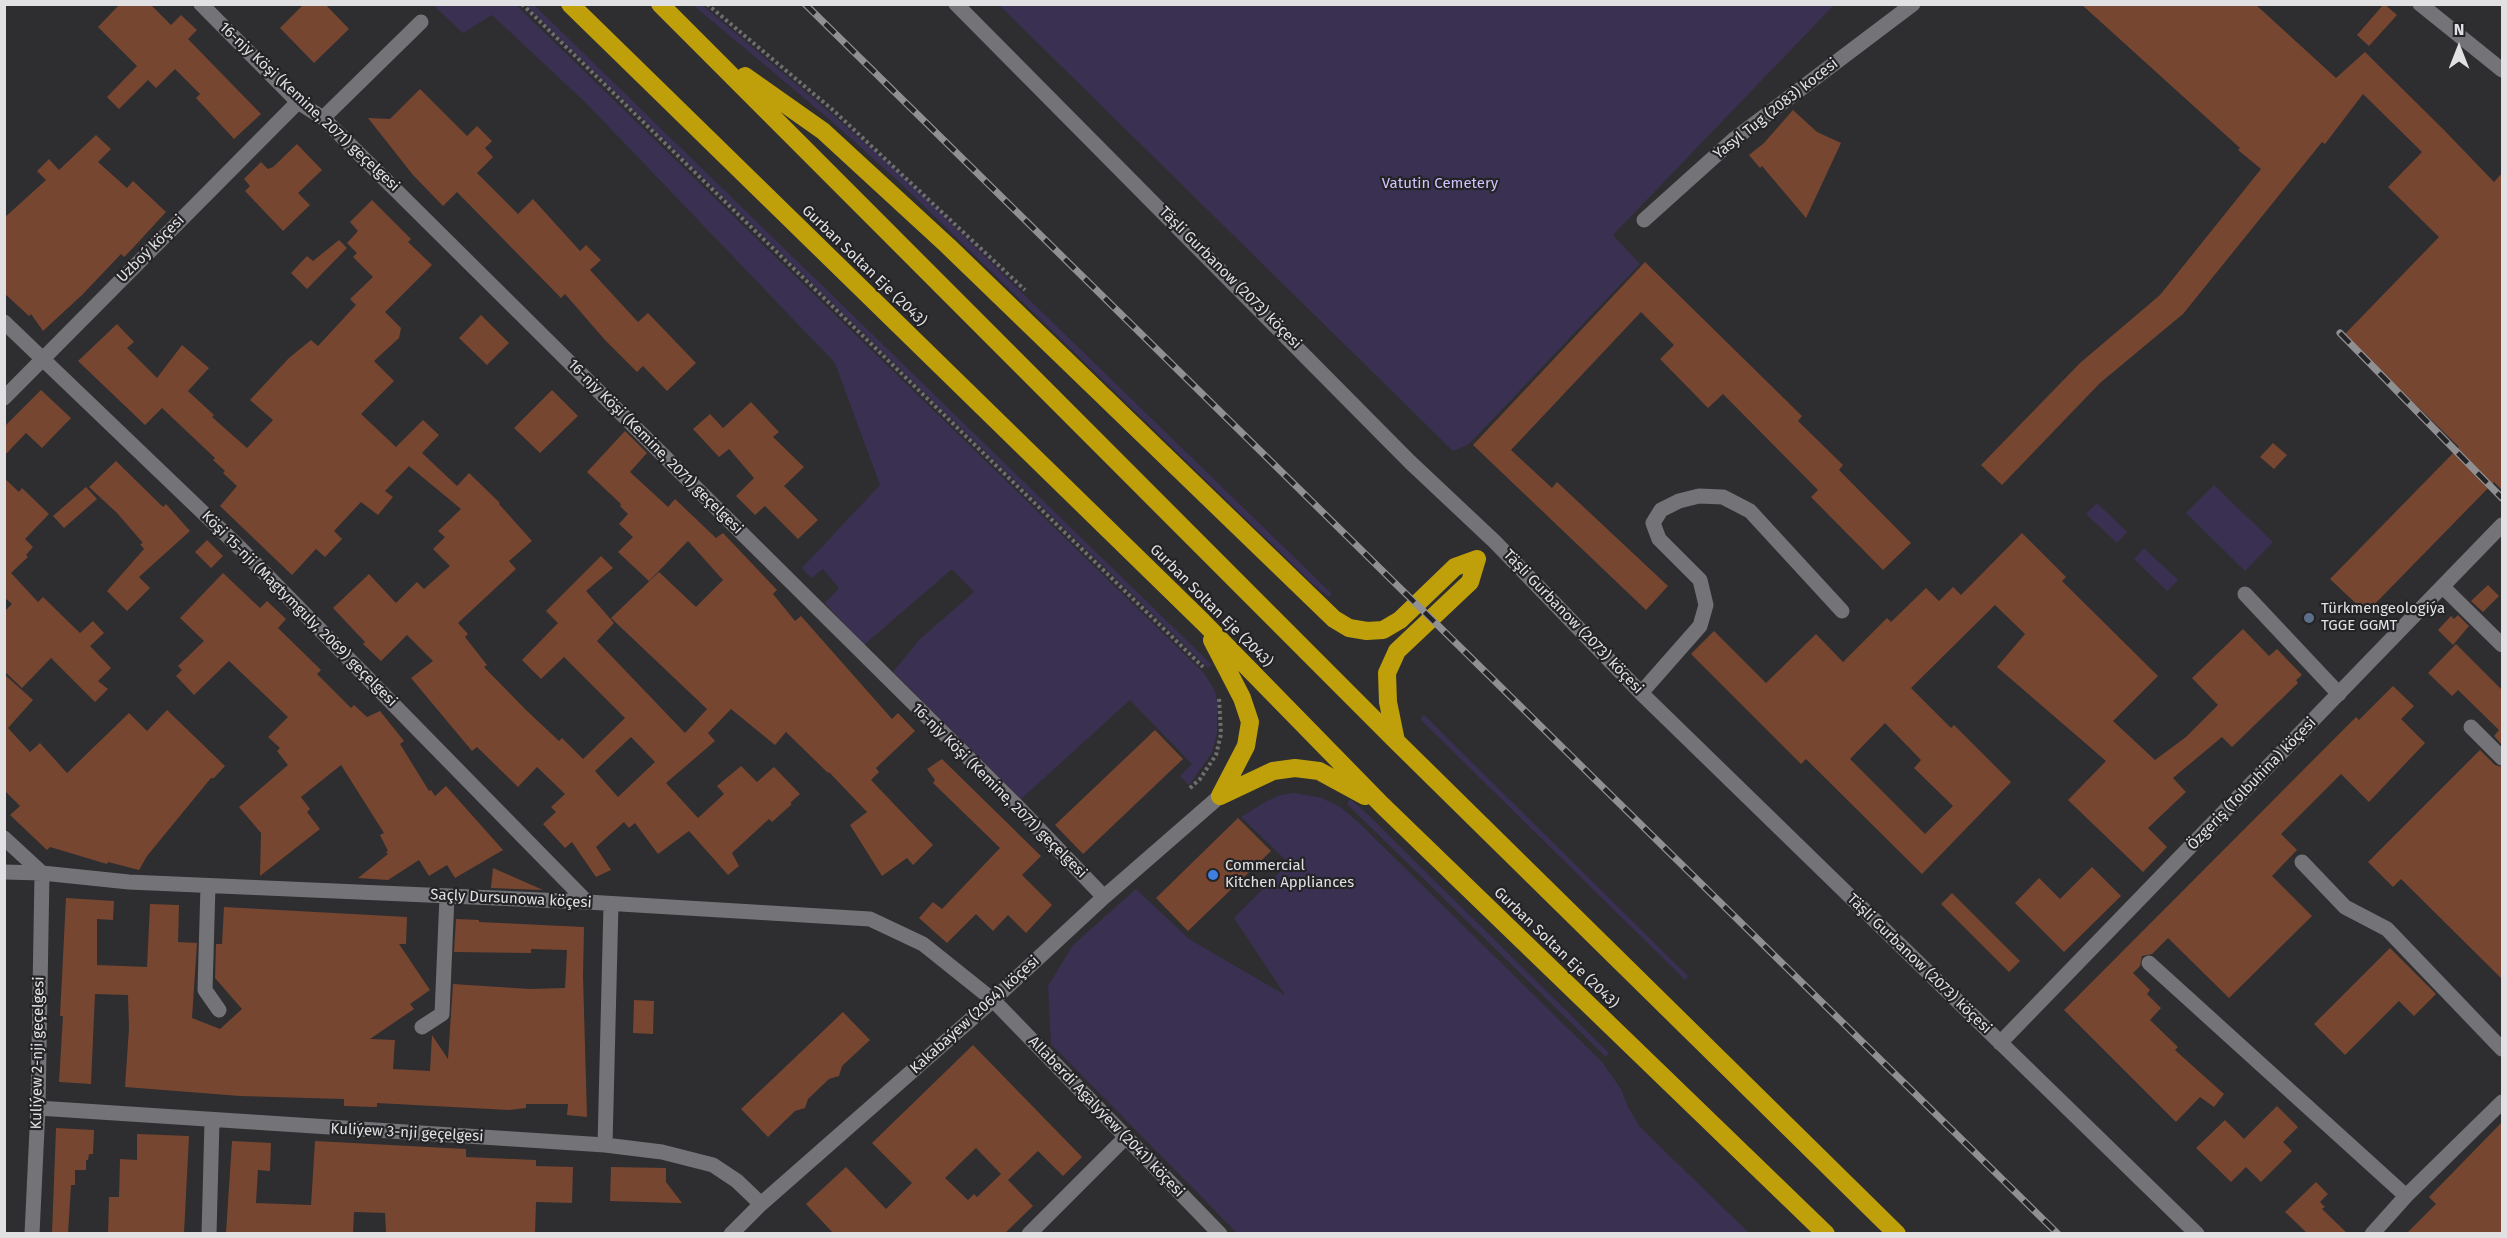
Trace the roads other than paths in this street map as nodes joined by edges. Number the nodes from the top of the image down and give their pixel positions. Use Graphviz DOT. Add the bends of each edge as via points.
graph roads {
  1 [pos="201,4"];
  2 [pos="570,4"];
  3 [pos="660,4"];
  4 [pos="956,4"];
  5 [pos="1913,4"];
  6 [pos="2420,4"];
  7 [pos="421,22"];
  8 [pos="705,48"];
  9 [pos="2502,70"];
  10 [pos="298,102"];
  11 [pos="323,118"];
  12 [pos="1644,220"];
  13 [pos="4,322"];
  14 [pos="42,359"];
  15 [pos="4,398"];
  16 [pos="2502,525"];
  17 [pos="1495,542"];
  18 [pos="1477,559"];
  19 [pos="2443,586"];
  20 [pos="2246,594"];
  21 [pos="1842,611"];
  22 [pos="1203,622"];
  23 [pos="2502,645"];
  24 [pos="1641,693"];
  25 [pos="2339,694"];
  26 [pos="2471,727"];
  27 [pos="1395,741"];
  28 [pos="2502,758"];
  29 [pos="1220,796"];
  30 [pos="1382,805"];
  31 [pos="4,838"];
  32 [pos="2302,862"];
  33 [pos="4,872"];
  34 [pos="42,873"];
  35 [pos="208,886"];
  36 [pos="447,896"];
  37 [pos="1104,897"];
  38 [pos="587,902"];
  39 [pos="611,904"];
  40 [pos="2149,963"];
  41 [pos="993,1000"];
  42 [pos="219,1010"];
  43 [pos="422,1027"];
  44 [pos="2000,1043"];
  45 [pos="2502,1049"];
  46 [pos="2502,1102"];
  47 [pos="38,1108"];
  48 [pos="212,1121"];
  49 [pos="1125,1138"];
  50 [pos="605,1145"];
  51 [pos="2406,1196"];
  52 [pos="760,1204"];
  53 [pos="32,1233"];
  54 [pos="209,1233"];
  55 [pos="731,1233"];
  56 [pos="1029,1233"];
  57 [pos="1220,1233"];
  58 [pos="1826,1233"];
  59 [pos="1897,1233"];
  60 [pos="2197,1233"];
  61 [pos="2372,1233"];
  1 -- 10 [label="street, 16-njy Köşi (Kemine, 2071) geçelgesi"];
  2 -- 22 [label="highway, Gurban Soltan Eje (2043)"];
  3 -- 8 [label="highway"];
  4 -- 17 [label="street, Täşli Gurbanow (2073) köçesi" via="1410,462"];
  5 -- 12 [label="street, Yasyl Tug (2083) kocesi" via="1733,140"];
  6 -- 9 [label="street"];
  7 -- 11 [label="street"];
  8 -- 18 [label="highway" via="823,131 948,246 1334,619 1367,632 1383,630 1401,620 1455,567"];
  8 -- 27 [label="highway"];
  10 -- 11 [label="street, 16-njy Köşi (Kemine, 2071) geçelgesi"];
  10 -- 14 [label="street, Uzboý köçesi"];
  11 -- 37 [label="street, 16-njy Köşi (Kemine, 2071) geçelgesi"];
  13 -- 14 [label="street, Köşi 15-nji (Magtymguly, 2069) geçelgesi"];
  14 -- 15 [label="street, Uzboý köçesi"];
  14 -- 38 [label="street, Köşi 15-nji (Magtymguly, 2069) geçelgesi" via="241,549"];
  16 -- 19 [label="street, Özgeriş (Tolbuhina) köçesi"];
  17 -- 18 [label="street"];
  17 -- 24 [label="street, Täşli Gurbanow (2073) köçesi"];
  18 -- 27 [label="highway" via="1470,582 1397,651 1387,673"];
  19 -- 23 [label="street"];
  19 -- 25 [label="street, Özgeriş (Tolbuhina) köçesi"];
  20 -- 25 [label="street"];
  21 -- 24 [label="street" via="1750,511 1723,497 1699,496 1679,501 1661,510 1653,523 1659,539 1700,580 1706,605 1700,626"];
  22 -- 29 [label="highway" via="1250,722 1246,746"];
  22 -- 30 [label="highway, Gurban Soltan Eje (2043)"];
  24 -- 44 [label="street, Täşli Gurbanow (2073) köçesi"];
  25 -- 44 [label="street, Özgeriş (Tolbuhina) köçesi"];
  26 -- 28 [label="street"];
  27 -- 59 [label="highway"];
  29 -- 30 [label="highway" via="1274,771 1296,768 1319,771"];
  29 -- 37 [label="street, Kakabaýew (2064) köçesi"];
  30 -- 58 [label="highway, Gurban Soltan Eje (2043)"];
  31 -- 34 [label="street"];
  32 -- 45 [label="street" via="2345,907 2387,929"];
  33 -- 34 [label="street, Saçly Dursunowa köçesi"];
  34 -- 35 [label="street, Saçly Dursunowa köçesi"];
  34 -- 47 [label="street, Kuliýew 2-nji geçelgesi"];
  35 -- 36 [label="street, Saçly Dursunowa köçesi"];
  35 -- 42 [label="street" via="206,990"];
  36 -- 38 [label="street, Saçly Dursunowa köçesi"];
  36 -- 43 [label="street" via="442,1014"];
  37 -- 41 [label="street, Kakabaýew (2064) köçesi"];
  38 -- 39 [label="street, Saçly Dursunowa köçesi"];
  39 -- 41 [label="street, Saçly Dursunowa köçesi" via="870,919 923,944"];
  39 -- 50 [label="street"];
  40 -- 51 [label="street"];
  41 -- 49 [label="street, Allaberdi Agalyýew (2041) köçesi"];
  41 -- 52 [label="street, Kakabaýew (2064) köçesi"];
  44 -- 60 [label="street, Täşli Gurbanow (2073) köçesi"];
  46 -- 51 [label="street"];
  47 -- 48 [label="street, Kuliýew 3-nji geçelgesi"];
  47 -- 53 [label="street, Kuliýew 2-nji geçelgesi"];
  48 -- 50 [label="street, Kuliýew 3-nji geçelgesi"];
  48 -- 54 [label="street"];
  49 -- 56 [label="street"];
  49 -- 57 [label="street, Allaberdi Agalyýew (2041) köçesi"];
  50 -- 52 [label="street, Kuliýew 3-nji geçelgesi" via="662,1152 713,1166 737,1181"];
  51 -- 61 [label="street"];
  52 -- 55 [label="street, Kakabaýew (2064) köçesi"];
}
